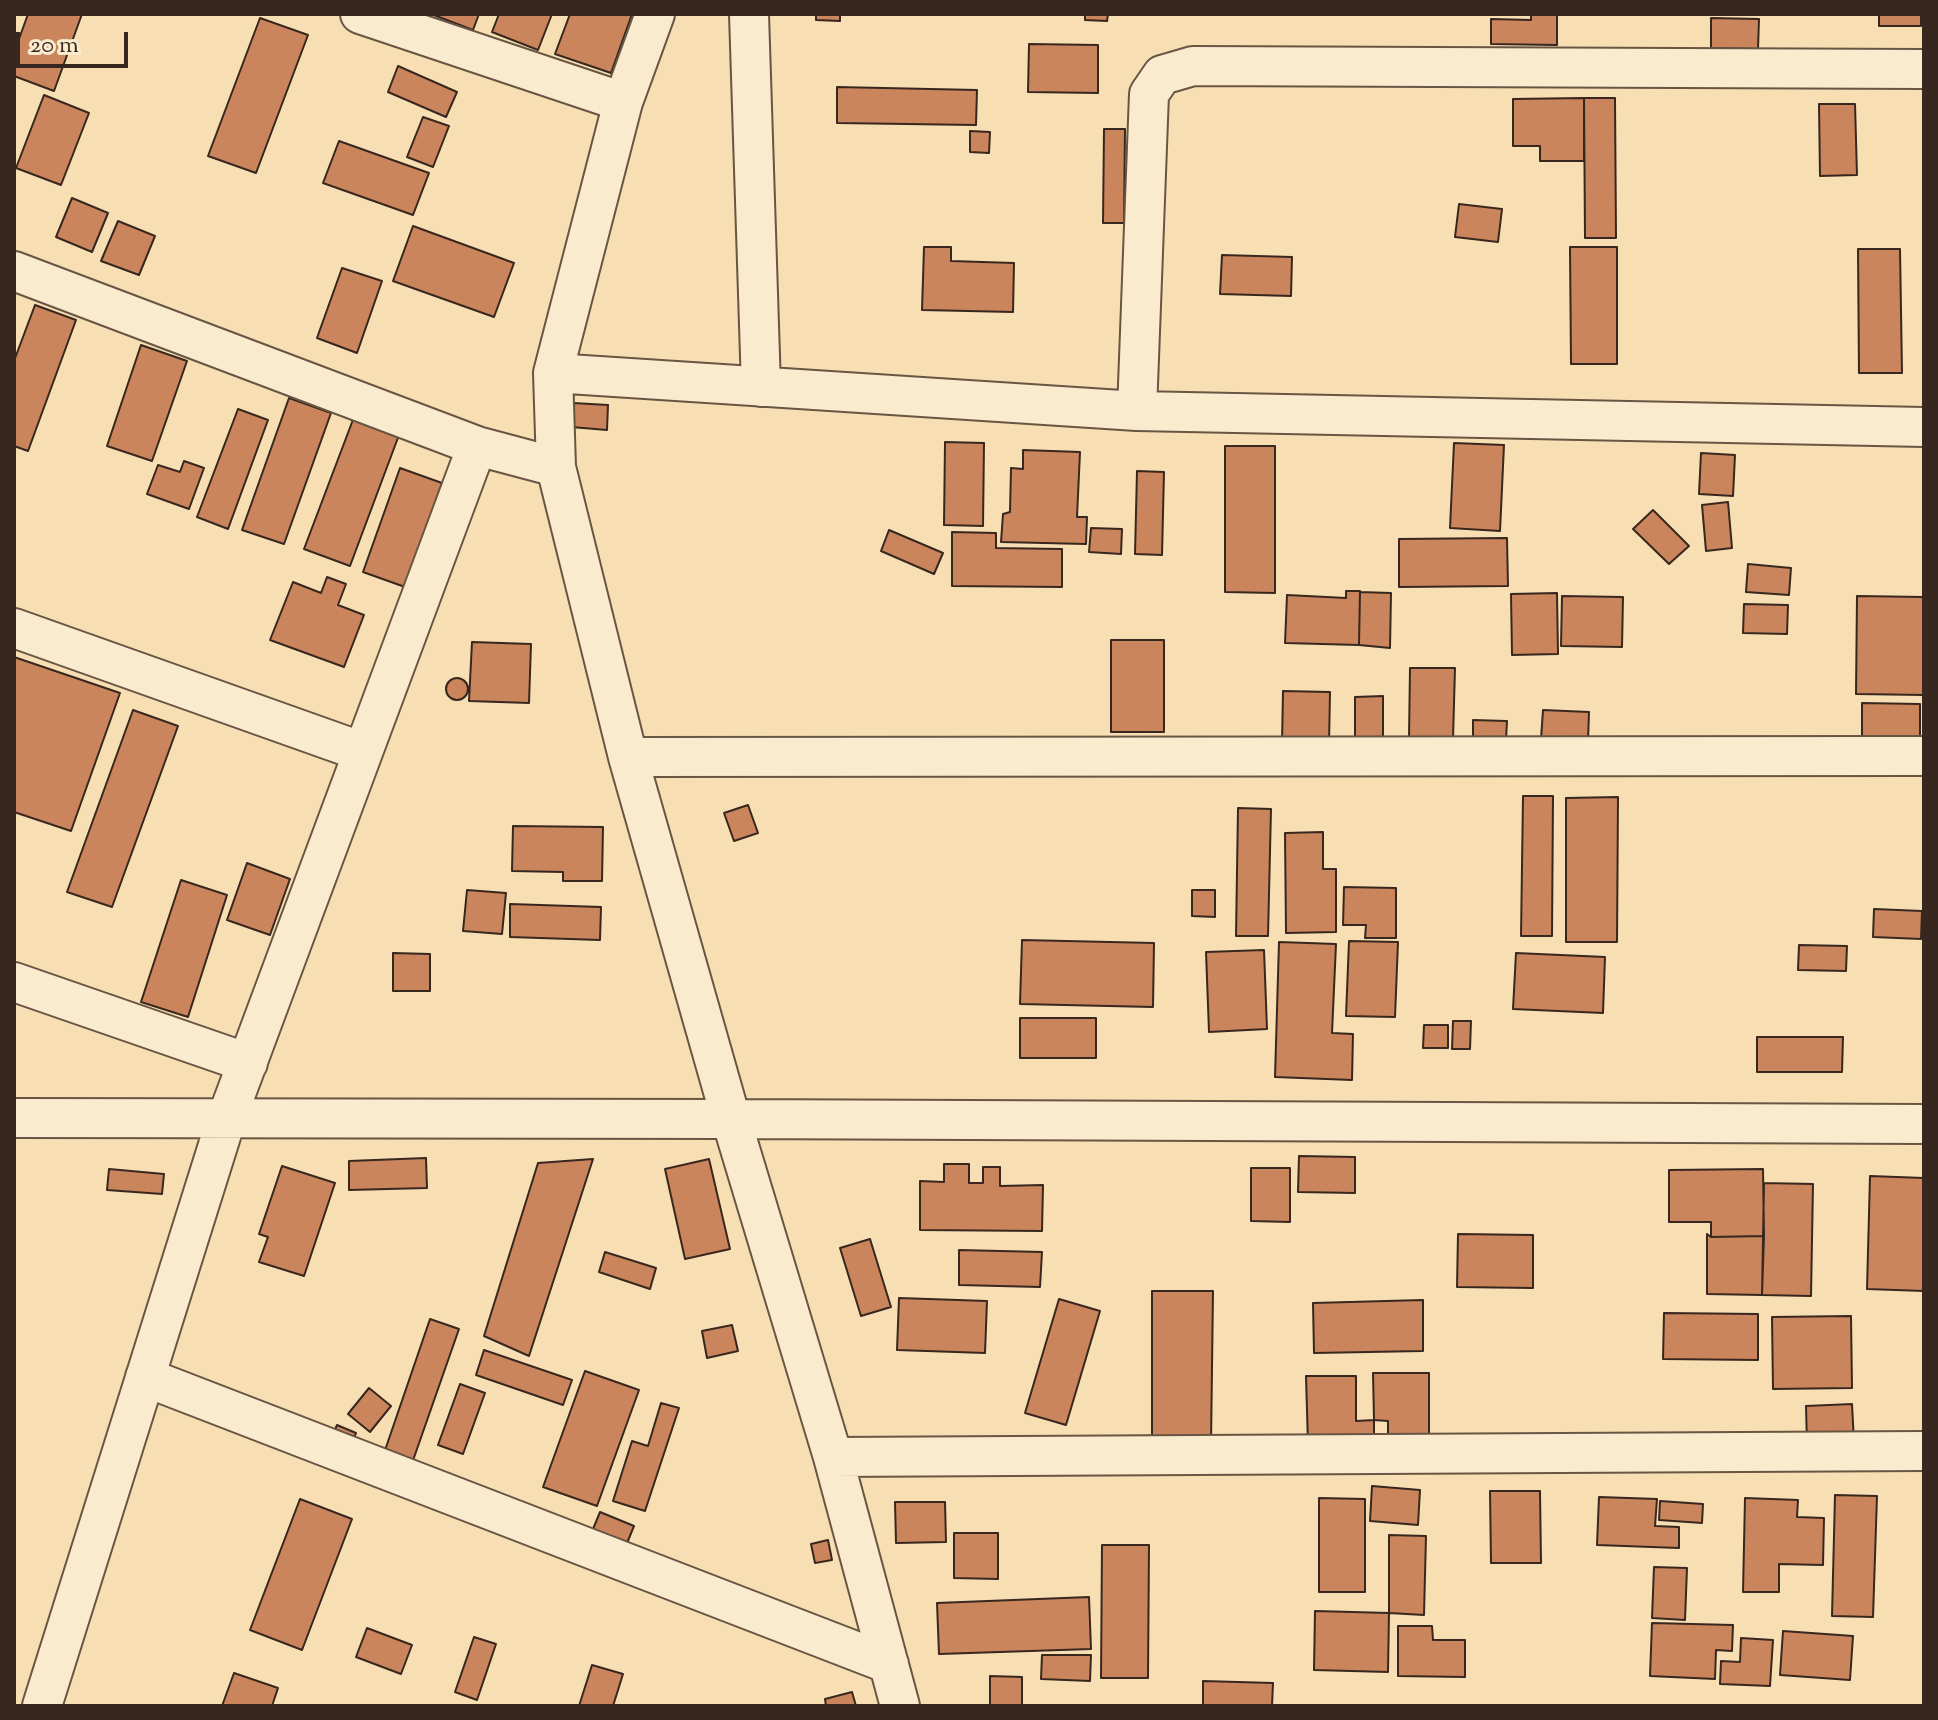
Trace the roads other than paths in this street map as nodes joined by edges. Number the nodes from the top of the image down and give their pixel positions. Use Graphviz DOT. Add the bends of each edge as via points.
graph roads {
  1 [pos="360,14"];
  2 [pos="655,14"];
  3 [pos="749,14"];
  4 [pos="1924,69"];
  5 [pos="623,102"];
  6 [pos="14,271"];
  7 [pos="553,373"];
  8 [pos="761,387"];
  9 [pos="1137,411"];
  10 [pos="1924,427"];
  11 [pos="477,446"];
  12 [pos="556,467"];
  13 [pos="14,628"];
  14 [pos="363,752"];
  15 [pos="1924,756"];
  16 [pos="628,757"];
  17 [pos="14,982"];
  18 [pos="248,1063"];
  19 [pos="14,1118"];
  20 [pos="731,1119"];
  21 [pos="226,1120"];
  22 [pos="1924,1124"];
  23 [pos="145,1377"];
  24 [pos="1924,1451"];
  25 [pos="833,1457"];
  26 [pos="889,1664"];
  27 [pos="42,1706"];
  28 [pos="900,1706"];
  1 -- 5 [label="street"];
  2 -- 5 [label="street"];
  3 -- 8 [label="street"];
  4 -- 9 [label="street" via="1193,66 1162,75 1149,94"];
  5 -- 7 [label="street"];
  6 -- 11 [label="street"];
  7 -- 8 [label="street"];
  7 -- 12 [label="street"];
  8 -- 9 [label="street"];
  9 -- 10 [label="street"];
  11 -- 12 [label="street"];
  11 -- 14 [label="street"];
  12 -- 16 [label="street"];
  13 -- 14 [label="street"];
  14 -- 18 [label="street"];
  15 -- 16 [label="street"];
  16 -- 20 [label="street"];
  17 -- 18 [label="street"];
  18 -- 21 [label="street"];
  19 -- 21 [label="street"];
  20 -- 21 [label="street"];
  20 -- 22 [label="street"];
  20 -- 25 [label="street"];
  21 -- 23 [label="street"];
  23 -- 26 [label="street"];
  23 -- 27 [label="street"];
  24 -- 25 [label="street"];
  25 -- 26 [label="street"];
  26 -- 28 [label="street"];
}
